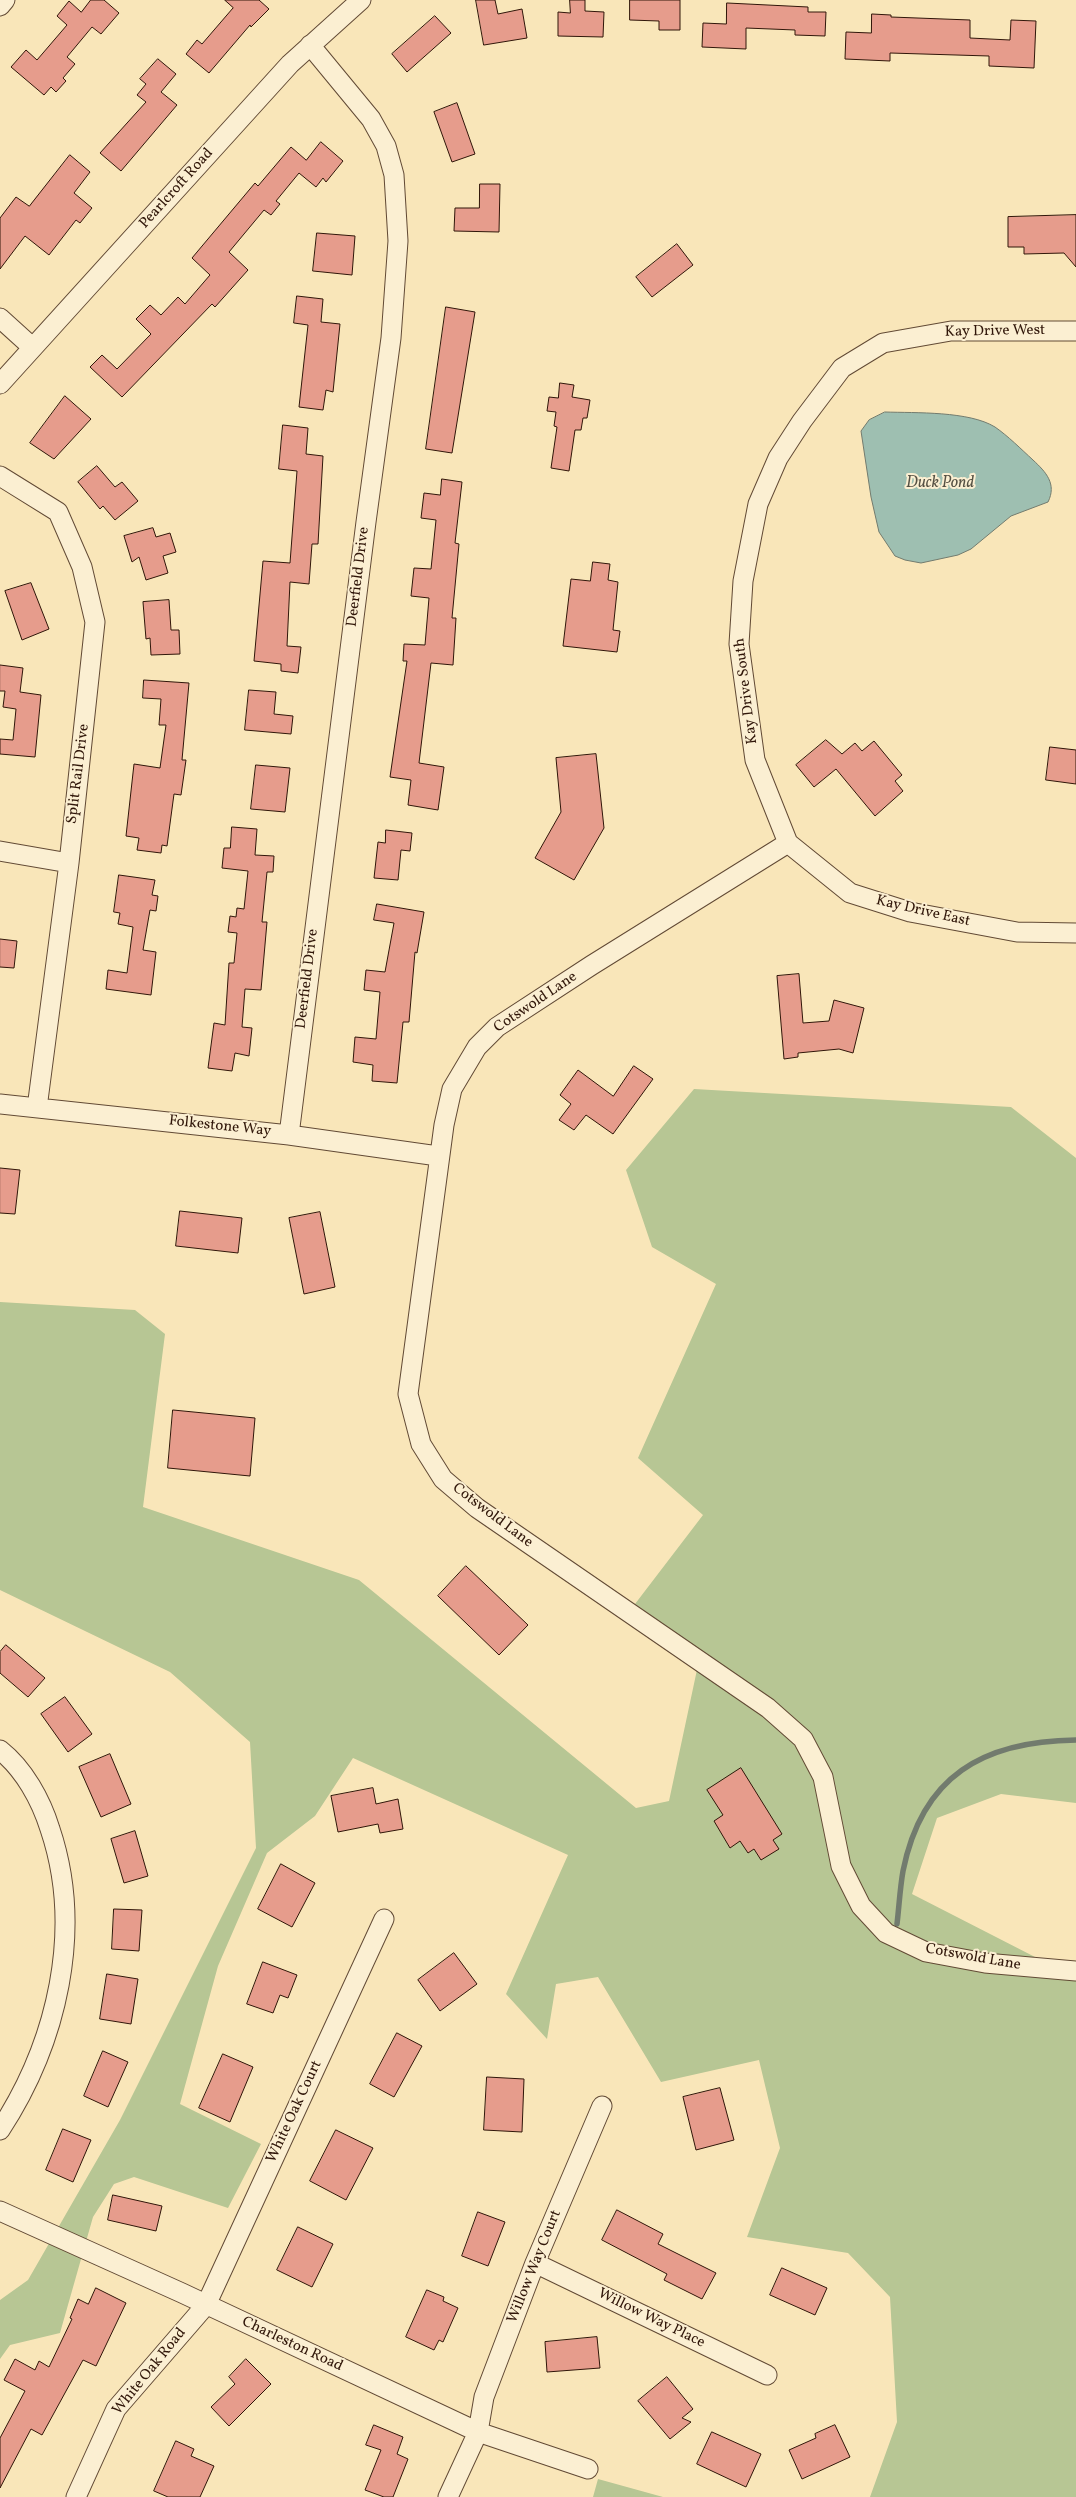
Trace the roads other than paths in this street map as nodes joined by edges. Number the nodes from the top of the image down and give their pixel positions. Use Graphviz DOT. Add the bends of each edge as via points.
graph roads {
  1 [pos="5,0"];
  2 [pos="360,0"];
  3 [pos="0,6"];
  4 [pos="310,45"];
  5 [pos="0,318"];
  6 [pos="1076,330"];
  7 [pos="32,347"];
  8 [pos="859,358"];
  9 [pos="0,384"];
  10 [pos="0,476"];
  11 [pos="788,843"];
  12 [pos="0,851"];
  13 [pos="69,863"];
  14 [pos="1076,933"];
  15 [pos="0,1104"];
  16 [pos="37,1108"];
  17 [pos="289,1135"];
  18 [pos="438,1156"];
  19 [pos="0,1750"];
  20 [pos="384,1919"];
  21 [pos="1076,1971"];
  22 [pos="602,2106"];
  23 [pos="0,2130"];
  24 [pos="0,2211"];
  25 [pos="535,2263"];
  26 [pos="206,2305"];
  27 [pos="767,2375"];
  28 [pos="478,2432"];
  29 [pos="588,2469"];
  30 [pos="76,2497"];
  31 [pos="448,2497"];
  1 -- 3 [label="street"];
  2 -- 4 [label="street, Pearlcroft Road"];
  4 -- 7 [label="street, Pearlcroft Road"];
  4 -- 17 [label="street, Deerfield Drive" via="371,119 386,146 394,175 398,241 391,338"];
  5 -- 7 [label="street"];
  6 -- 8 [label="street, Kay Drive West" via="951,331 883,343"];
  7 -- 9 [label="street, Pearlcroft Road"];
  8 -- 11 [label="street, Kay Drive South" via="842,368 778,458 758,504 743,581 739,644 755,760"];
  10 -- 13 [label="street, Split Rail Drive" via="58,512 82,567 95,622"];
  11 -- 14 [label="street, Kay Drive East" via="850,892 901,909 1017,932"];
  11 -- 18 [label="street, Cotswold Lane" via="497,1027 477,1047 452,1089"];
  12 -- 13 [label="street"];
  13 -- 16 [label="street, Split Rail Drive"];
  15 -- 16 [label="street, Folkestone Way"];
  16 -- 17 [label="street, Folkestone Way"];
  17 -- 18 [label="street, Folkestone Way"];
  18 -- 21 [label="street, Cotswold Lane" via="408,1394 421,1444 443,1479 477,1508 768,1708 804,1739 823,1778 841,1866 861,1906 886,1933 926,1952 984,1963"];
  19 -- 23 [label="street" via="11,1758 42,1804 60,1857 67,1922 60,1985 42,2049 15,2108"];
  20 -- 26 [label="street, White Oak Court"];
  22 -- 25 [label="street, Willow Way Court"];
  24 -- 26 [label="street, Charleston Road"];
  25 -- 27 [label="street, Willow Way Place"];
  25 -- 28 [label="street, Willow Way Court" via="484,2397"];
  26 -- 28 [label="street, Charleston Road"];
  26 -- 30 [label="street, White Oak Road" via="116,2409"];
  28 -- 29 [label="street, Charleston Road"];
  28 -- 31 [label="street, Willow Way Court"];
}
